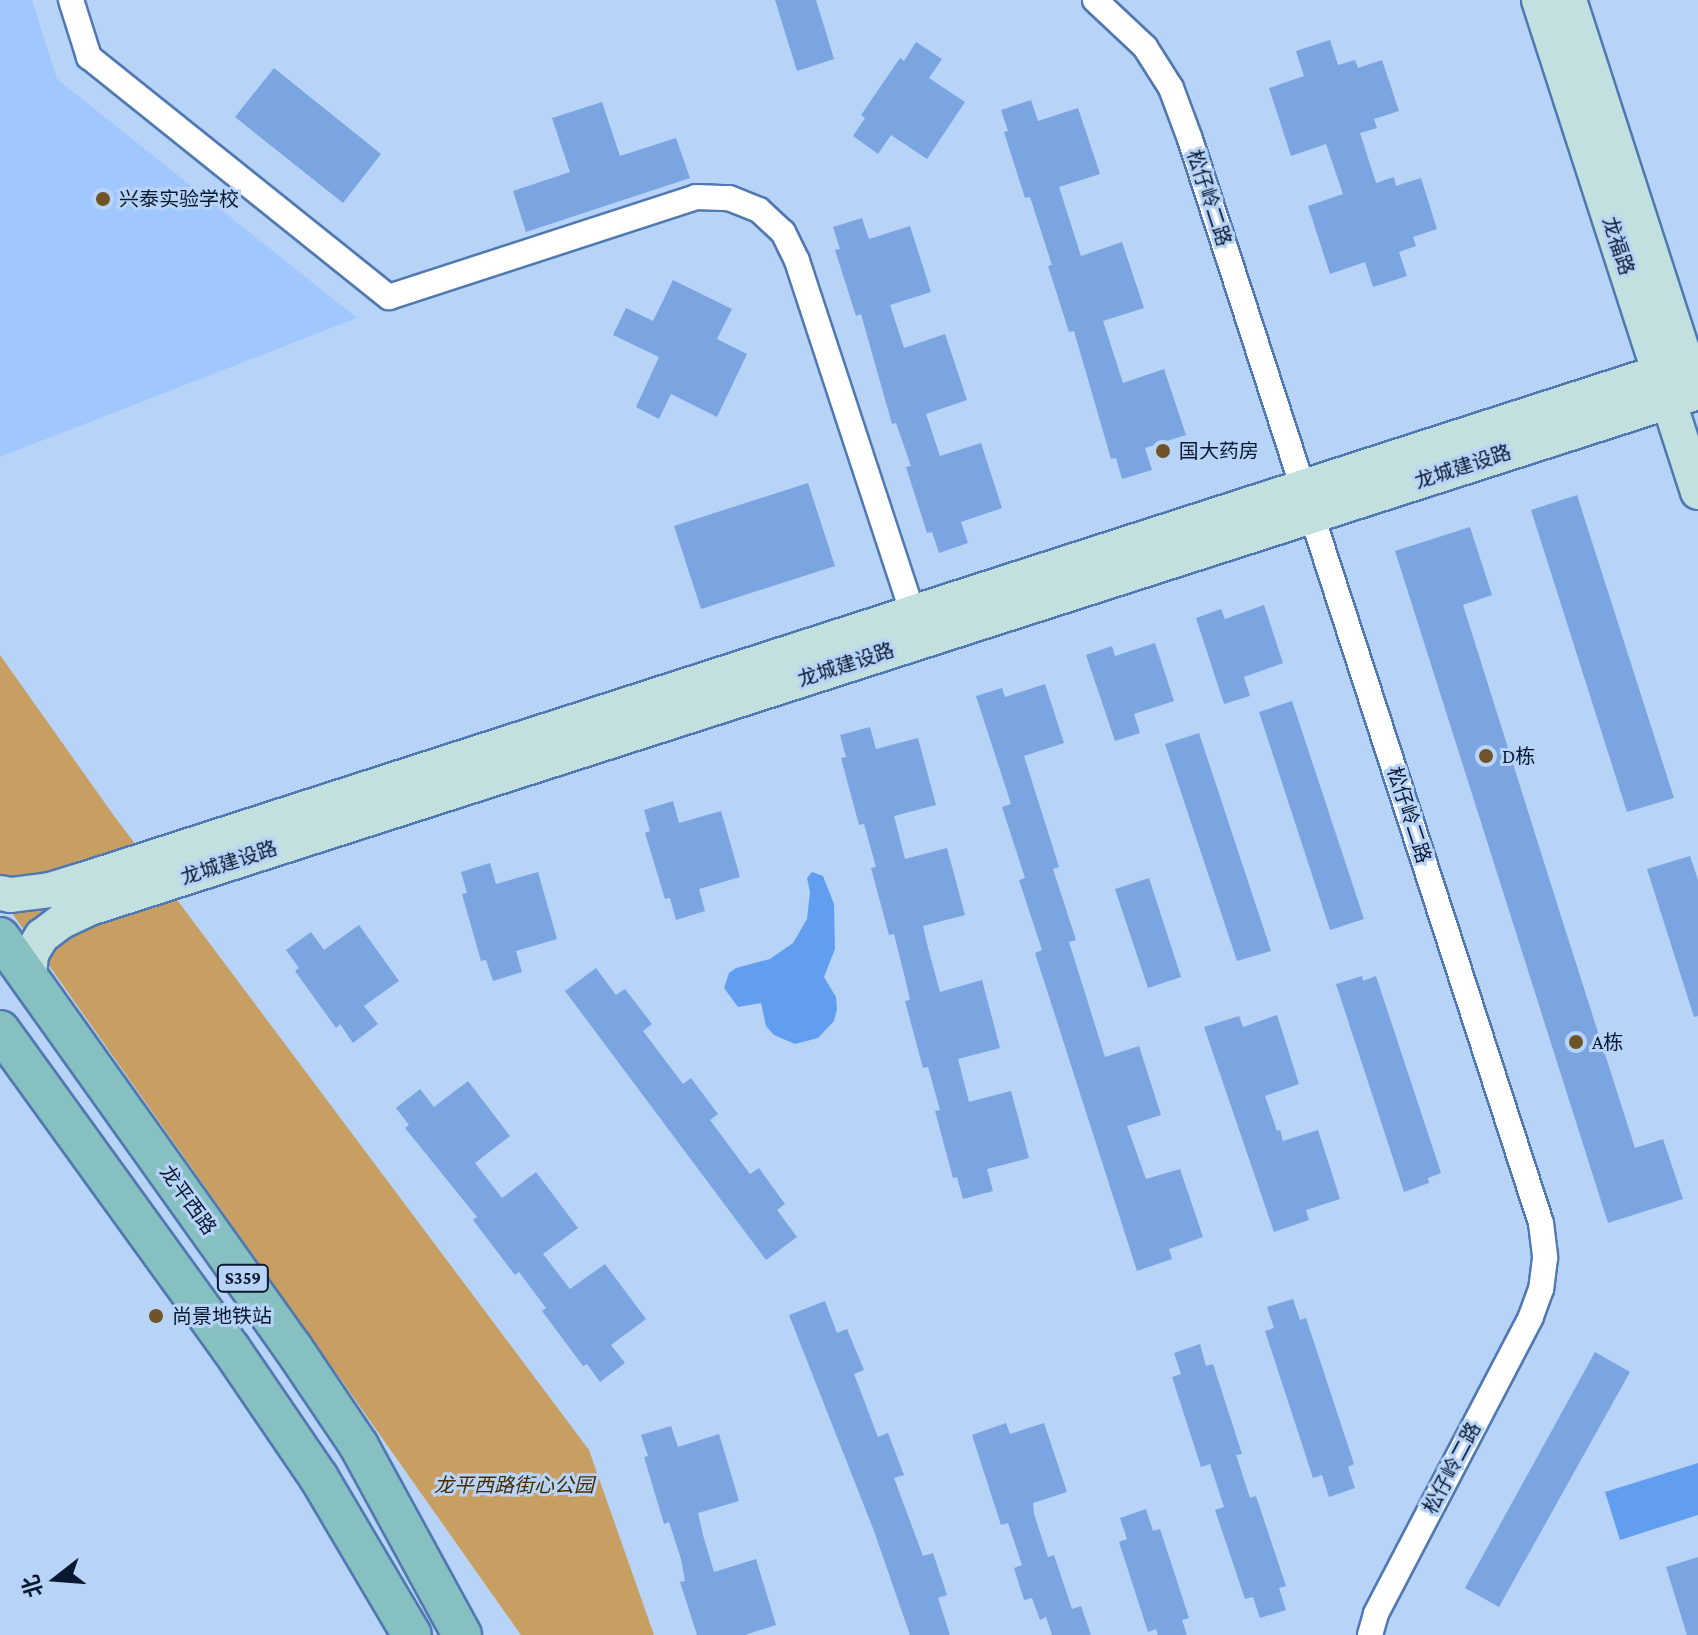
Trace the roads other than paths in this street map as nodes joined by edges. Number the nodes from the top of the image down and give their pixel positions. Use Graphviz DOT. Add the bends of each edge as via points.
graph roads {
  1 [pos="71,0"];
  2 [pos="1095,0"];
  3 [pos="1539,0"];
  4 [pos="1569,0"];
  5 [pos="1686,383"];
  6 [pos="1698,492"];
  7 [pos="1308,501"];
  8 [pos="917,627"];
  9 [pos="0,893"];
  10 [pos="0,937"];
  11 [pos="29,977"];
  12 [pos="0,1030"];
  13 [pos="412,1635"];
  14 [pos="462,1635"];
  15 [pos="1370,1635"];
  1 -- 8 [label="street" via="89,57 389,297 696,197 729,198 759,210 783,232 797,261"];
  2 -- 7 [label="street, 松仔岭二路" via="1145,47 1171,88"];
  3 -- 5 [label="street, 龙福路"];
  4 -- 5 [label="street, 龙福路"];
  5 -- 6 [label="street, 龙福路"];
  5 -- 7 [label="street, 龙城建设路"];
  7 -- 8 [label="street, 龙城建设路"];
  7 -- 15 [label="street, 松仔岭二路" via="1541,1223 1545,1258 1531,1317 1376,1614"];
  8 -- 9 [label="street, 龙城建设路" via="50,890"];
  8 -- 11 [label="street, 龙城建设路" via="90,908 42,936 31,954"];
  10 -- 11 [label="main road, 龙平西路 / S359"];
  11 -- 14 [label="main road, 龙平西路 / S359" via="359,1446"];
  12 -- 13 [label="main road, S359" via="319,1478"];
}
